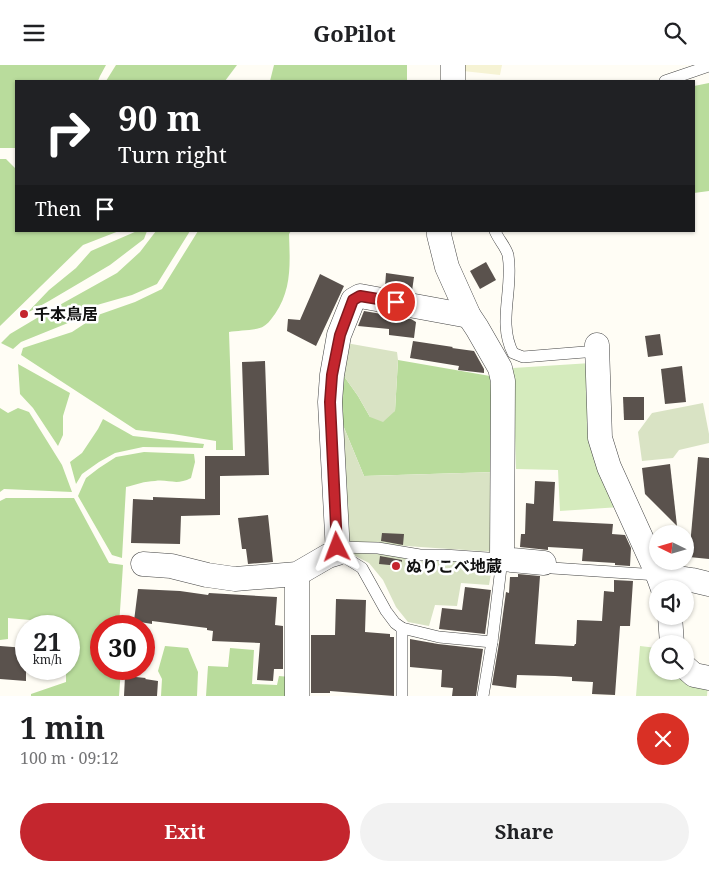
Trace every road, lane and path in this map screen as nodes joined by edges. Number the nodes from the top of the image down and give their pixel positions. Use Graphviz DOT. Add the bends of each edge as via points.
graph roads {
  1 [pos="453,65"];
  2 [pos="709,66"];
  3 [pos="453,80"];
  4 [pos="668,80"];
  5 [pos="439,232"];
  6 [pos="495,232"];
  7 [pos="469,316"];
  8 [pos="597,348"];
  9 [pos="338,550"];
  10 [pos="502,559"];
  11 [pos="544,563"];
  12 [pos="143,564"];
  13 [pos="297,575"];
  14 [pos="659,580"];
  15 [pos="681,580"];
  16 [pos="649,581"];
  17 [pos="709,584"];
  18 [pos="402,628"];
  19 [pos="492,642"];
  20 [pos="694,675"];
  21 [pos="709,678"];
  22 [pos="297,696"];
  23 [pos="402,696"];
  24 [pos="483,696"];
  1 -- 3 [label="street"];
  2 -- 4 [label="lane"];
  5 -- 7 [label="street" via="447,267"];
  6 -- 8 [label="lane" via="507,253 509,268 505,311 508,343 513,353 523,357"];
  7 -- 9 [label="street" via="360,296 353,300 340,335 330,402"];
  7 -- 10 [label="street" via="500,368 503,381"];
  8 -- 14 [label="street" via="600,439 609,467"];
  9 -- 10 [label="lane" via="378,548 420,555"];
  9 -- 13 [label="street"];
  9 -- 18 [label="lane" via="362,568 386,611"];
  10 -- 11 [label="street"];
  10 -- 19 [label="lane"];
  11 -- 16 [label="lane" via="552,568"];
  12 -- 13 [label="street" via="171,566 235,579"];
  13 -- 22 [label="street"];
  15 -- 17 [label="street" via="692,579"];
  18 -- 19 [label="lane" via="439,637"];
  18 -- 23 [label="lane"];
  19 -- 24 [label="lane"];
  20 -- 21 [label="street"];
}
